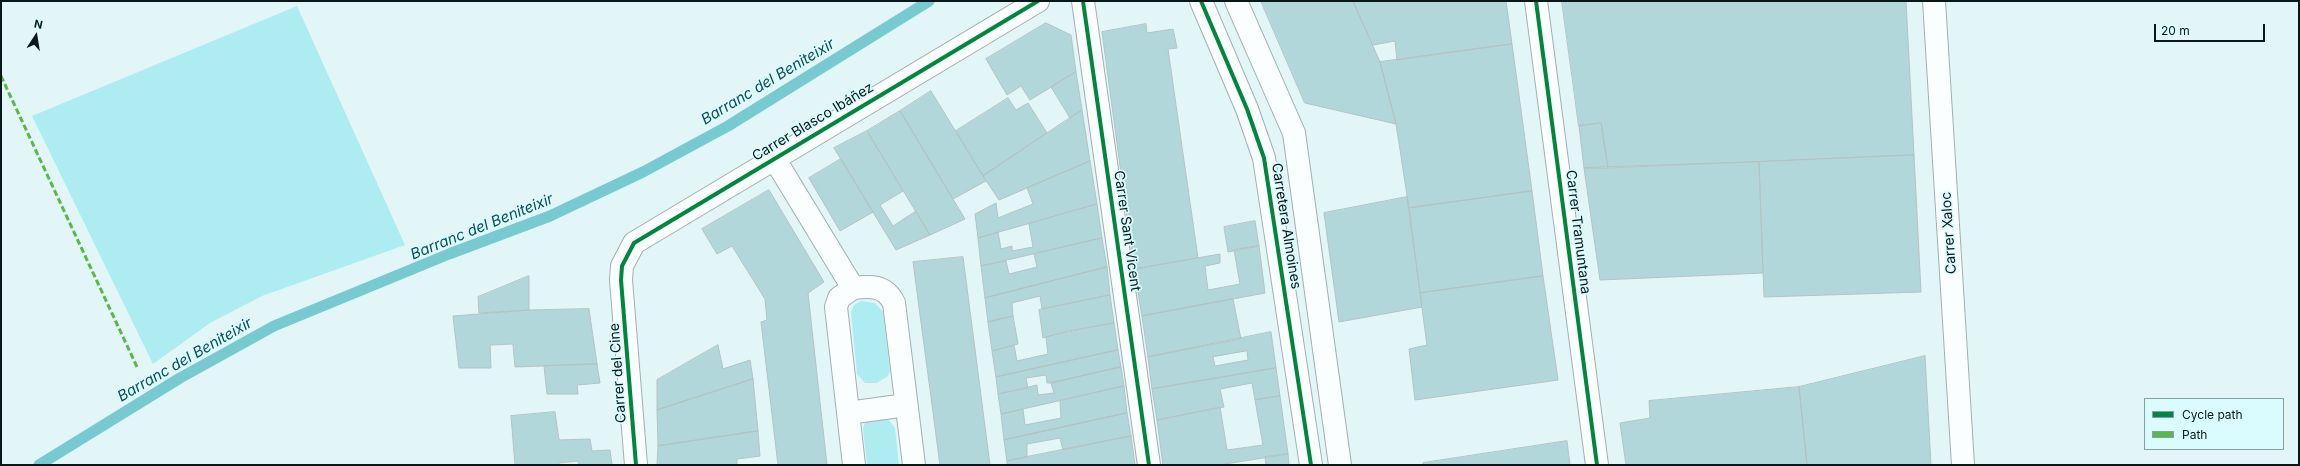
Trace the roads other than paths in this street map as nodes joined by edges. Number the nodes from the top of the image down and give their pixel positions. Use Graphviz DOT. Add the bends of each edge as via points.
graph roads {
  1 [pos="1038,1"];
  2 [pos="1083,1"];
  3 [pos="1201,1"];
  4 [pos="1236,1"];
  5 [pos="1536,1"];
  6 [pos="1934,1"];
  7 [pos="774,158"];
  8 [pos="621,280"];
  9 [pos="853,288"];
  10 [pos="906,405"];
  11 [pos="848,413"];
  12 [pos="636,465"];
  13 [pos="854,465"];
  14 [pos="914,465"];
  15 [pos="1149,465"];
  16 [pos="1311,465"];
  17 [pos="1340,465"];
  18 [pos="1597,465"];
  19 [pos="1963,465"];
  1 -- 7 [label="street, Carrer Blasco Ibáñez"];
  2 -- 15 [label="street, Carrer Sant Vicent"];
  3 -- 16 [label="street, Carretera Almoines" via="1247,109 1264,158"];
  4 -- 17 [label="street" via="1294,132"];
  5 -- 18 [label="street, Carrer Tramuntana"];
  6 -- 19 [label="street, Carrer Xaloc"];
  7 -- 8 [label="street, Carrer Blasco Ibáñez" via="634,243 622,266"];
  7 -- 9 [label="street"];
  8 -- 12 [label="street, Carrer del Cine"];
  9 -- 10 [label="street" via="872,286 883,289 894,303"];
  9 -- 11 [label="street" via="839,298 836,307"];
  10 -- 11 [label="street"];
  10 -- 14 [label="street"];
  11 -- 13 [label="street"];
}
